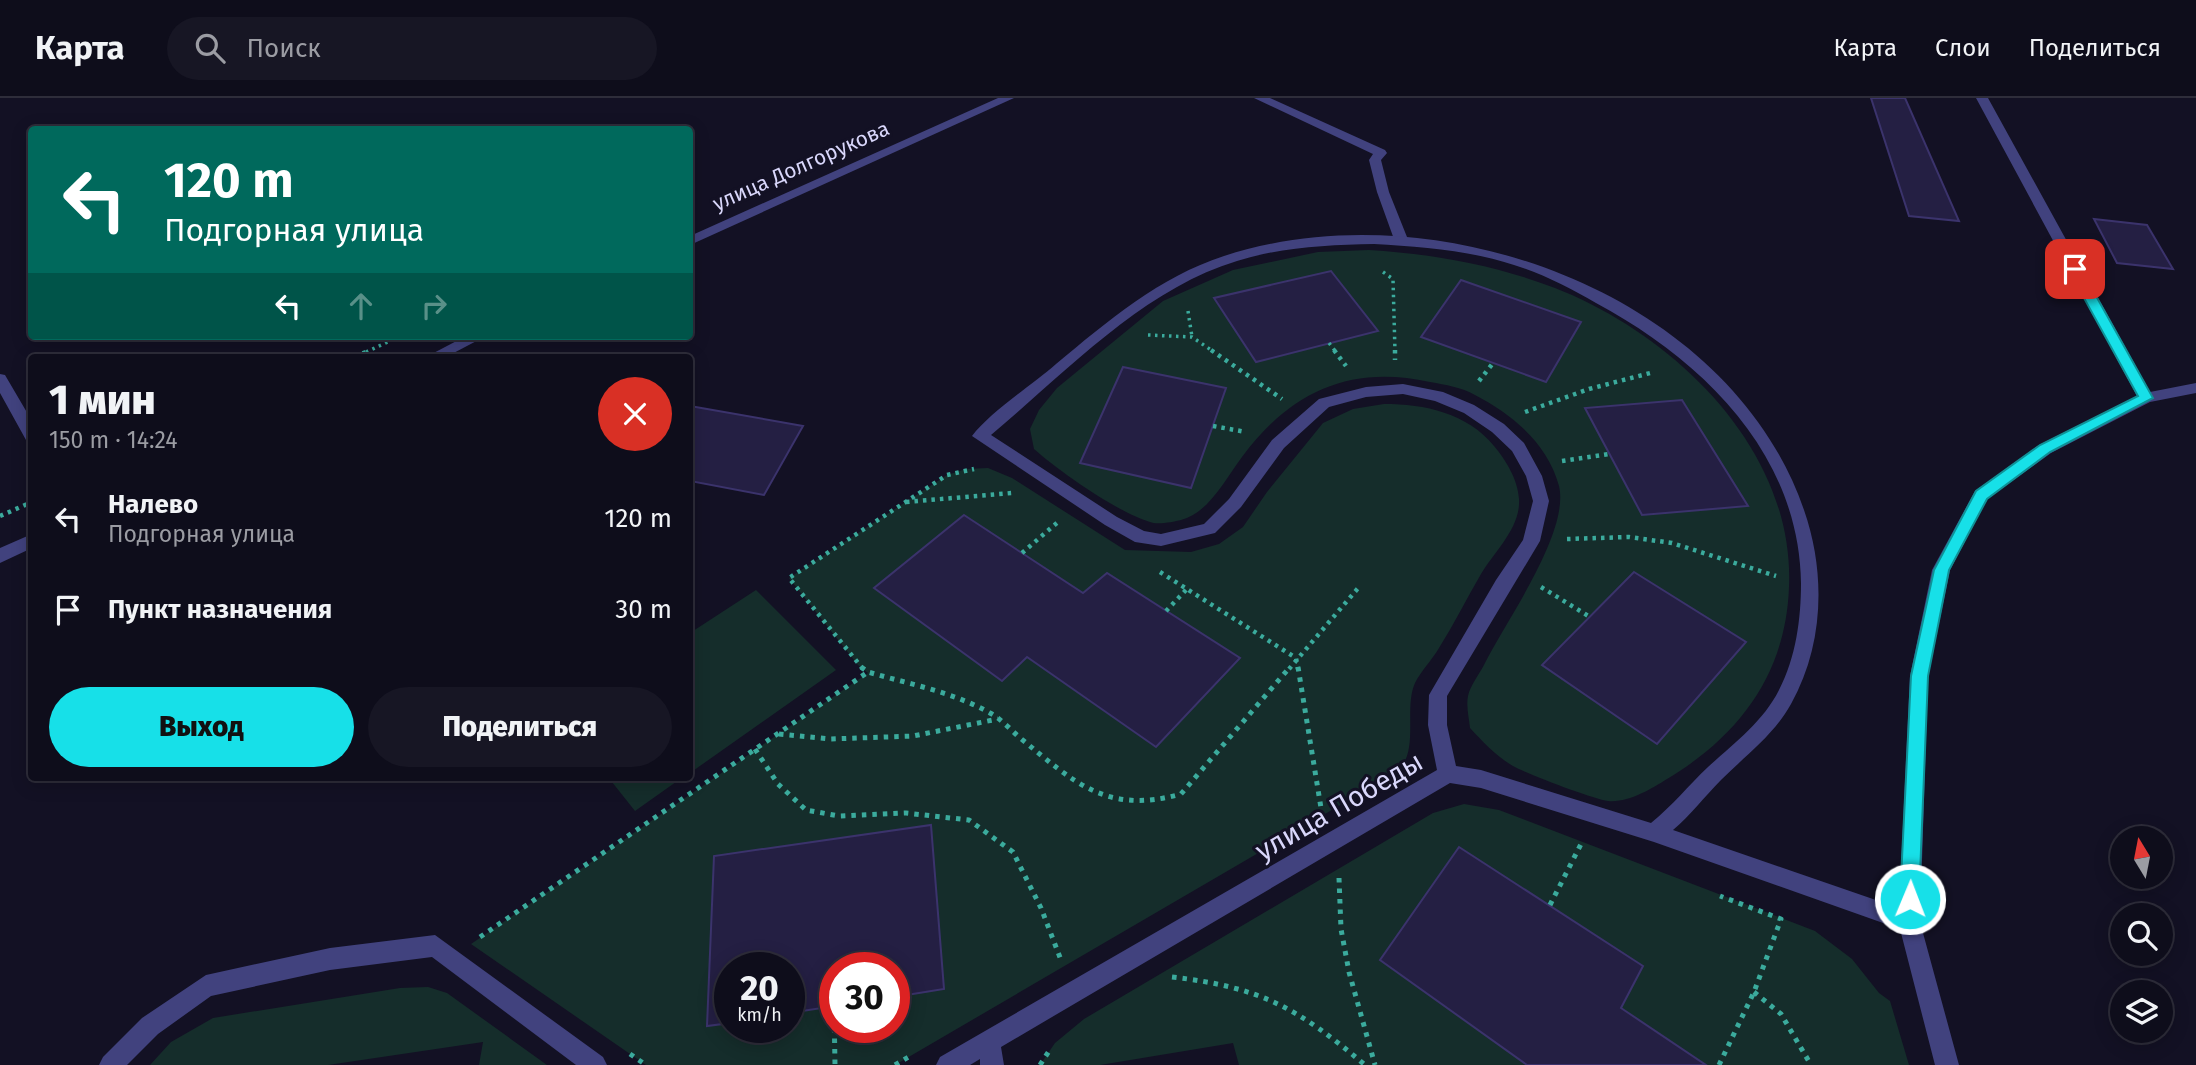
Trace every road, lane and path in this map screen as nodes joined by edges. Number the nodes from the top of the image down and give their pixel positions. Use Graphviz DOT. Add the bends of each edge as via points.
graph roads {
  1 [pos="1008,98"];
  2 [pos="1260,98"];
  3 [pos="1982,98"];
  4 [pos="693,240"];
  5 [pos="1402,243"];
  6 [pos="1394,285"];
  7 [pos="1137,337"];
  8 [pos="392,340"];
  9 [pos="470,340"];
  10 [pos="362,354"];
  11 [pos="440,354"];
  12 [pos="1664,370"];
  13 [pos="0,379"];
  14 [pos="2196,388"];
  15 [pos="1396,390"];
  16 [pos="2146,398"];
  17 [pos="1308,417"];
  18 [pos="1213,426"];
  19 [pos="1498,428"];
  20 [pos="28,429"];
  21 [pos="1248,433"];
  22 [pos="977,469"];
  23 [pos="1020,492"];
  24 [pos="905,502"];
  25 [pos="1081,502"];
  26 [pos="28,504"];
  27 [pos="0,516"];
  28 [pos="1531,541"];
  29 [pos="28,542"];
  30 [pos="1021,553"];
  31 [pos="0,555"];
  32 [pos="1156,570"];
  33 [pos="1789,581"];
  34 [pos="1359,587"];
  35 [pos="1188,589"];
  36 [pos="1166,611"];
  37 [pos="1296,658"];
  38 [pos="868,672"];
  39 [pos="998,719"];
  40 [pos="778,734"];
  41 [pos="755,749"];
  42 [pos="1448,774"];
  43 [pos="1592,814"];
  44 [pos="1654,833"];
  45 [pos="1569,837"];
  46 [pos="1582,841"];
  47 [pos="1329,844"];
  48 [pos="1594,846"];
  49 [pos="1718,895"];
  50 [pos="1550,905"];
  51 [pos="1909,922"];
  52 [pos="471,944"];
  53 [pos="1064,967"];
  54 [pos="1168,977"];
  55 [pos="1754,992"];
  56 [pos="989,1041"];
  57 [pos="835,1043"];
  58 [pos="111,1065"];
  59 [pos="595,1065"];
  60 [pos="835,1065"];
  61 [pos="948,1065"];
  62 [pos="992,1065"];
  63 [pos="1365,1065"];
  64 [pos="1375,1065"];
  65 [pos="1719,1065"];
  66 [pos="1811,1065"];
  67 [pos="1947,1065"];
  1 -- 4 [label="street, улица Долгорукова"];
  2 -- 5 [label="street" via="1381,153 1375,160 1378,175"];
  3 -- 16 [label="street"];
  5 -- 25 [label="street" via="1324,242 1231,258 1198,271 1126,312 979,436"];
  5 -- 44 [label="street" via="1517,261 1562,278 1648,325 1721,384 1777,461 1794,497 1806,536 1811,617 1789,691 1765,726"];
  6 -- 15 [label="path"];
  7 -- 17 [label="path" via="1192,337"];
  8 -- 10 [label="path"];
  9 -- 11 [label="street"];
  12 -- 19 [label="path" via="1551,401"];
  13 -- 20 [label="street"];
  14 -- 16 [label="street"];
  15 -- 17 [label="street" via="1324,403"];
  15 -- 19 [label="street" via="1438,396"];
  16 -- 51 [label="street" via="2045,449 1982,495 1941,570 1919,676"];
  17 -- 25 [label="street" via="1278,444 1236,503 1209,530 1161,540 1141,537"];
  18 -- 21 [label="path"];
  19 -- 28 [label="street" via="1518,447 1534,476 1541,501"];
  22 -- 24 [label="path" via="947,475"];
  23 -- 24 [label="path"];
  24 -- 38 [label="path" via="789,578"];
  25 -- 30 [label="path"];
  26 -- 27 [label="path"];
  28 -- 33 [label="path" via="1629,537 1672,543"];
  28 -- 42 [label="street" via="1438,695 1437,735"];
  29 -- 31 [label="street"];
  32 -- 35 [label="path"];
  34 -- 37 [label="path"];
  35 -- 36 [label="path"];
  35 -- 37 [label="path"];
  37 -- 39 [label="path" via="1181,794 1160,803 1115,802 1082,786"];
  37 -- 47 [label="path"];
  38 -- 39 [label="path" via="958,699"];
  38 -- 40 [label="path"];
  39 -- 40 [label="path" via="913,736"];
  40 -- 41 [label="path"];
  41 -- 52 [label="path"];
  41 -- 53 [label="path" via="778,785 806,810 839,816 906,813 969,820 1013,852"];
  42 -- 43 [label="street, улица Победы" via="1481,779"];
  42 -- 47 [label="street, улица Победы"];
  43 -- 44 [label="street, улица Победы"];
  43 -- 46 [label="path"];
  44 -- 51 [label="street, улица Победы"];
  45 -- 46 [label="path"];
  46 -- 48 [label="path"];
  46 -- 50 [label="path"];
  47 -- 56 [label="street, улица Победы"];
  47 -- 64 [label="path" via="1339,880 1349,972"];
  49 -- 55 [label="path" via="1781,919"];
  51 -- 67 [label="street"];
  54 -- 63 [label="path" via="1245,989 1313,1023"];
  55 -- 65 [label="path"];
  55 -- 66 [label="path" via="1782,1014"];
  56 -- 61 [label="street, улица Победы"];
  56 -- 62 [label="street"];
  57 -- 60 [label="path"];
  58 -- 59 [label="street" via="150,1026 206,986 330,959 435,946"];
}
